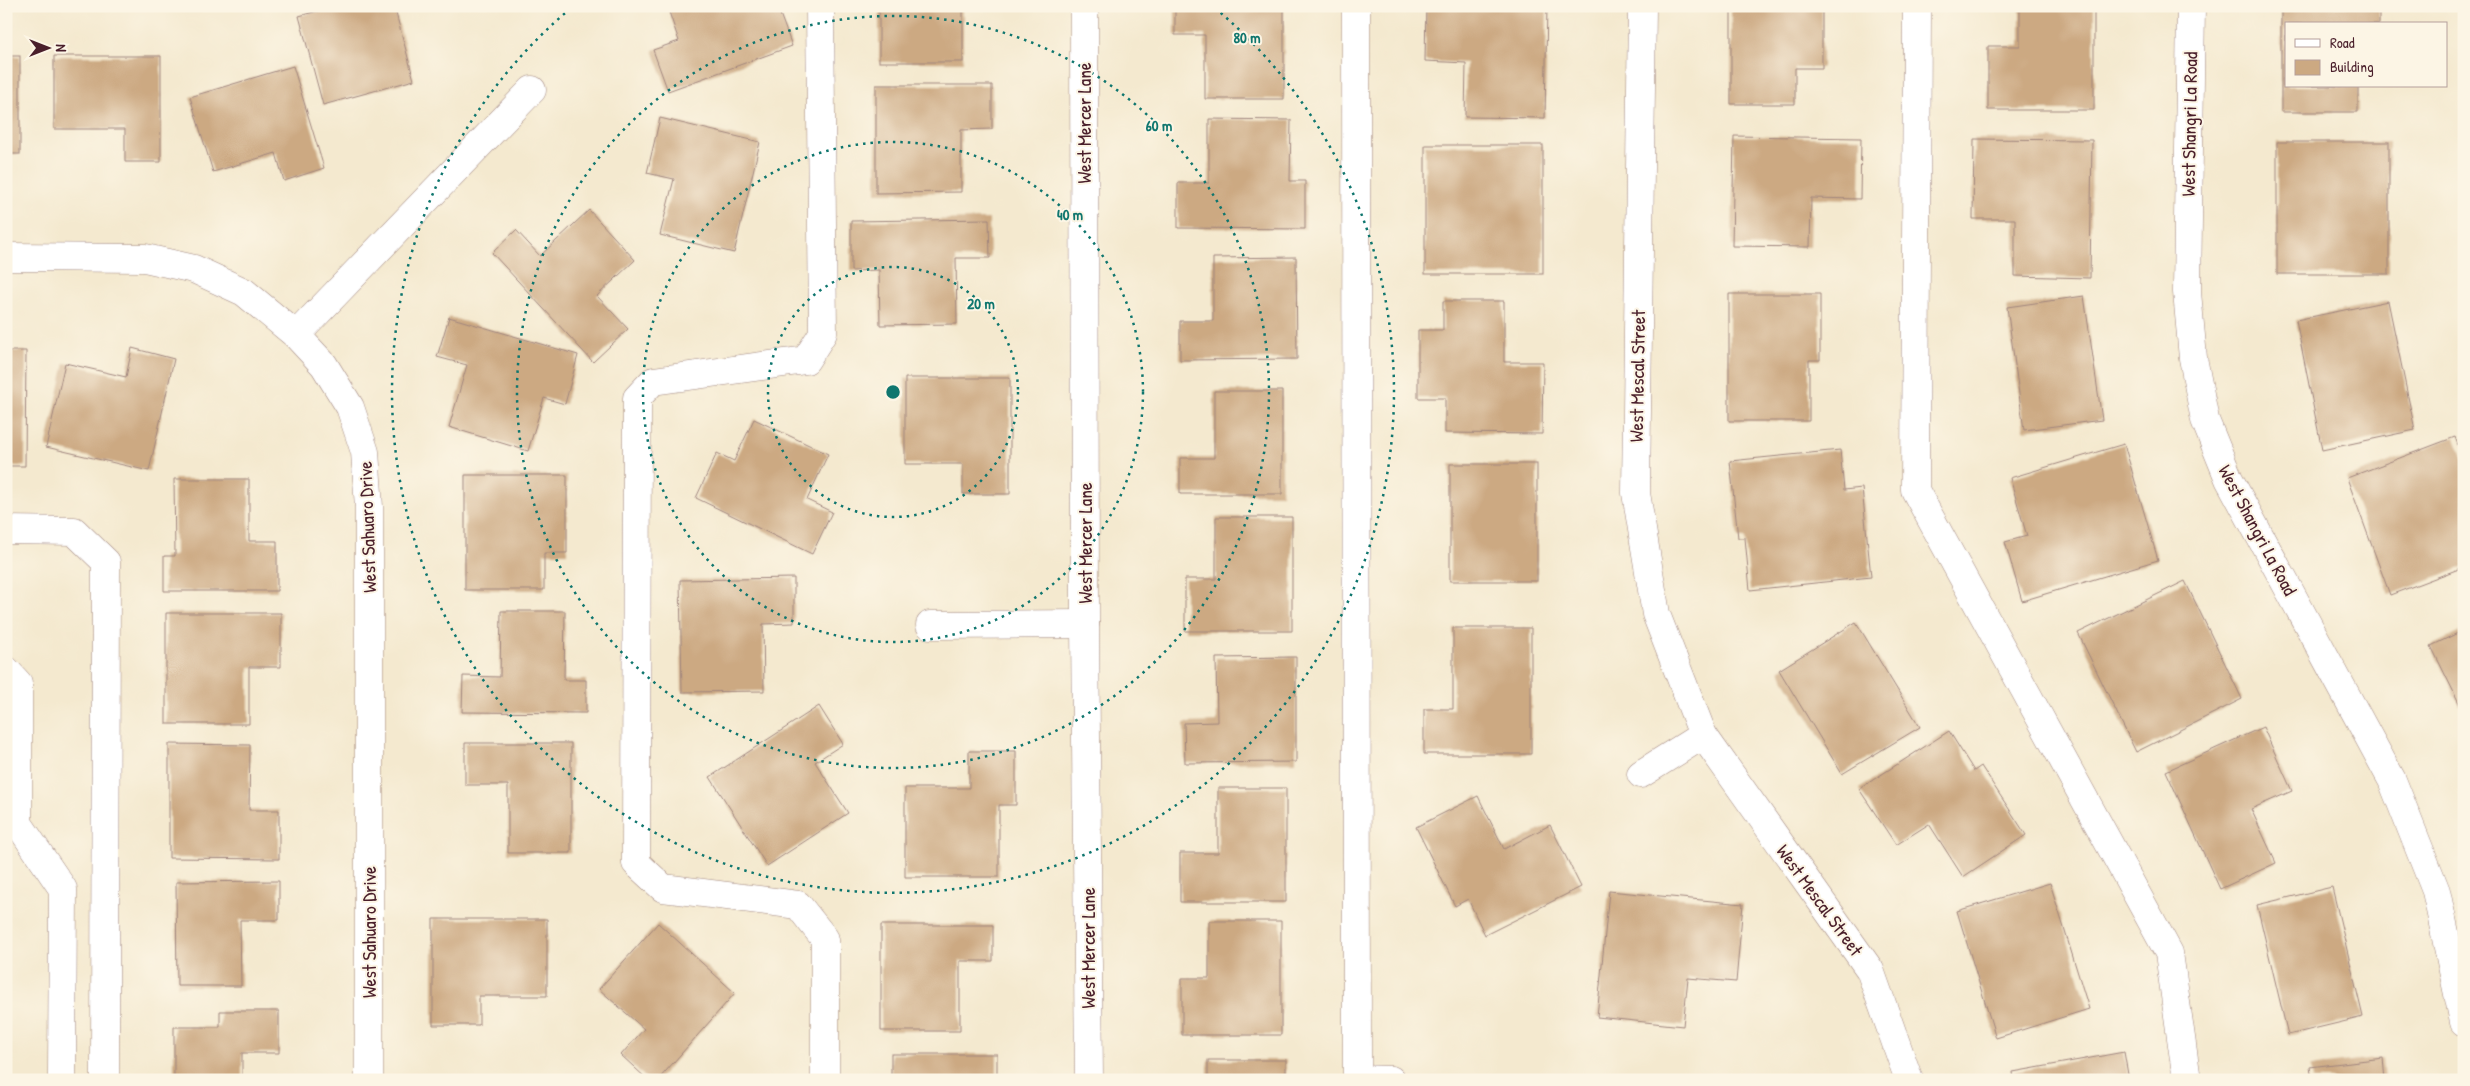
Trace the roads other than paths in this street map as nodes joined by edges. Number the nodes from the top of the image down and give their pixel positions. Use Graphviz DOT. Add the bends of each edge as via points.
graph roads {
  1 [pos="820,6"];
  2 [pos="1084,6"];
  3 [pos="1356,6"];
  4 [pos="1642,6"];
  5 [pos="1917,6"];
  6 [pos="2191,6"];
  7 [pos="532,90"];
  8 [pos="6,257"];
  9 [pos="296,334"];
  10 [pos="6,530"];
  11 [pos="1085,624"];
  12 [pos="930,625"];
  13 [pos="6,670"];
  14 [pos="1703,735"];
  15 [pos="1641,774"];
  16 [pos="2464,1022"];
  17 [pos="62,1080"];
  18 [pos="105,1080"];
  19 [pos="370,1080"];
  20 [pos="825,1080"];
  21 [pos="1089,1080"];
  22 [pos="1357,1080"];
  23 [pos="1390,1080"];
  24 [pos="1909,1080"];
  25 [pos="2187,1080"];
  1 -- 20 [label="street" via="824,333 806,360 653,381 637,398 636,863 663,888 798,904 825,939"];
  2 -- 11 [label="street, West Mercer Lane"];
  3 -- 22 [label="street"];
  4 -- 14 [label="street, West Mescal Street" via="1636,492 1656,614"];
  5 -- 25 [label="street" via="1915,490 2169,953"];
  6 -- 16 [label="street, West Shangri La Road" via="2187,292 2193,358 2205,420 2229,479 2392,780 2436,891"];
  7 -- 9 [label="street"];
  8 -- 9 [label="street, West Sahuaro Drive" via="144,258 194,269 244,292"];
  9 -- 19 [label="street, West Sahuaro Drive" via="324,365 350,407 365,452 370,506"];
  10 -- 18 [label="street" via="74,531 106,562"];
  11 -- 12 [label="street"];
  11 -- 21 [label="street, West Mercer Lane"];
  13 -- 17 [label="street" via="18,683 18,823 63,889"];
  14 -- 15 [label="street"];
  14 -- 24 [label="street, West Mescal Street" via="1870,970"];
  22 -- 23 [label="street"];
}
